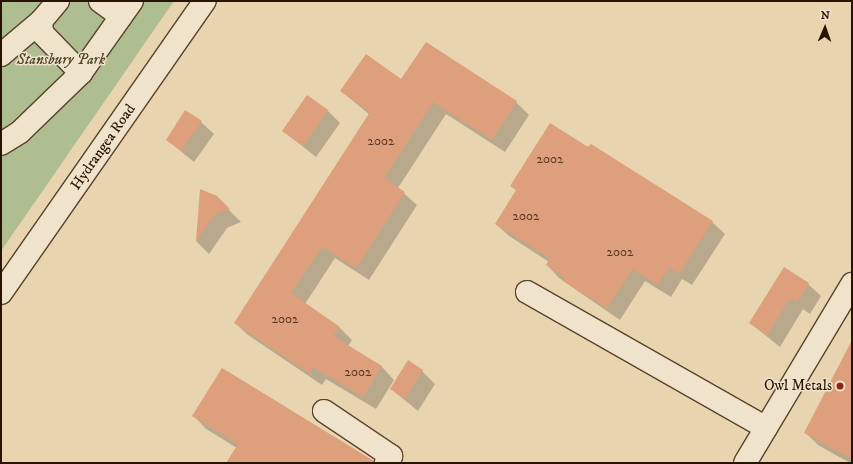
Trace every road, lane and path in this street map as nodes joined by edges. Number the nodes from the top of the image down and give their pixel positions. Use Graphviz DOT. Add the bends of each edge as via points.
graph roads {
  1 [pos="58,1"];
  2 [pos="100,1"];
  3 [pos="205,1"];
  4 [pos="126,9"];
  5 [pos="41,21"];
  6 [pos="1,55"];
  7 [pos="82,73"];
  8 [pos="1,144"];
  9 [pos="852,284"];
  10 [pos="527,292"];
  11 [pos="1,293"];
  12 [pos="324,411"];
  13 [pos="766,428"];
  14 [pos="386,463"];
  15 [pos="745,463"];
  1 -- 5 [label="street"];
  2 -- 4 [label="street"];
  3 -- 11 [label="street, Hydrangea Road"];
  4 -- 7 [label="street"];
  5 -- 6 [label="street"];
  5 -- 7 [label="street" via="42,33"];
  7 -- 8 [label="street" via="20,132"];
  9 -- 13 [label="street"];
  10 -- 13 [label="street"];
  12 -- 14 [label="street" via="391,456"];
  13 -- 15 [label="street"];
}
